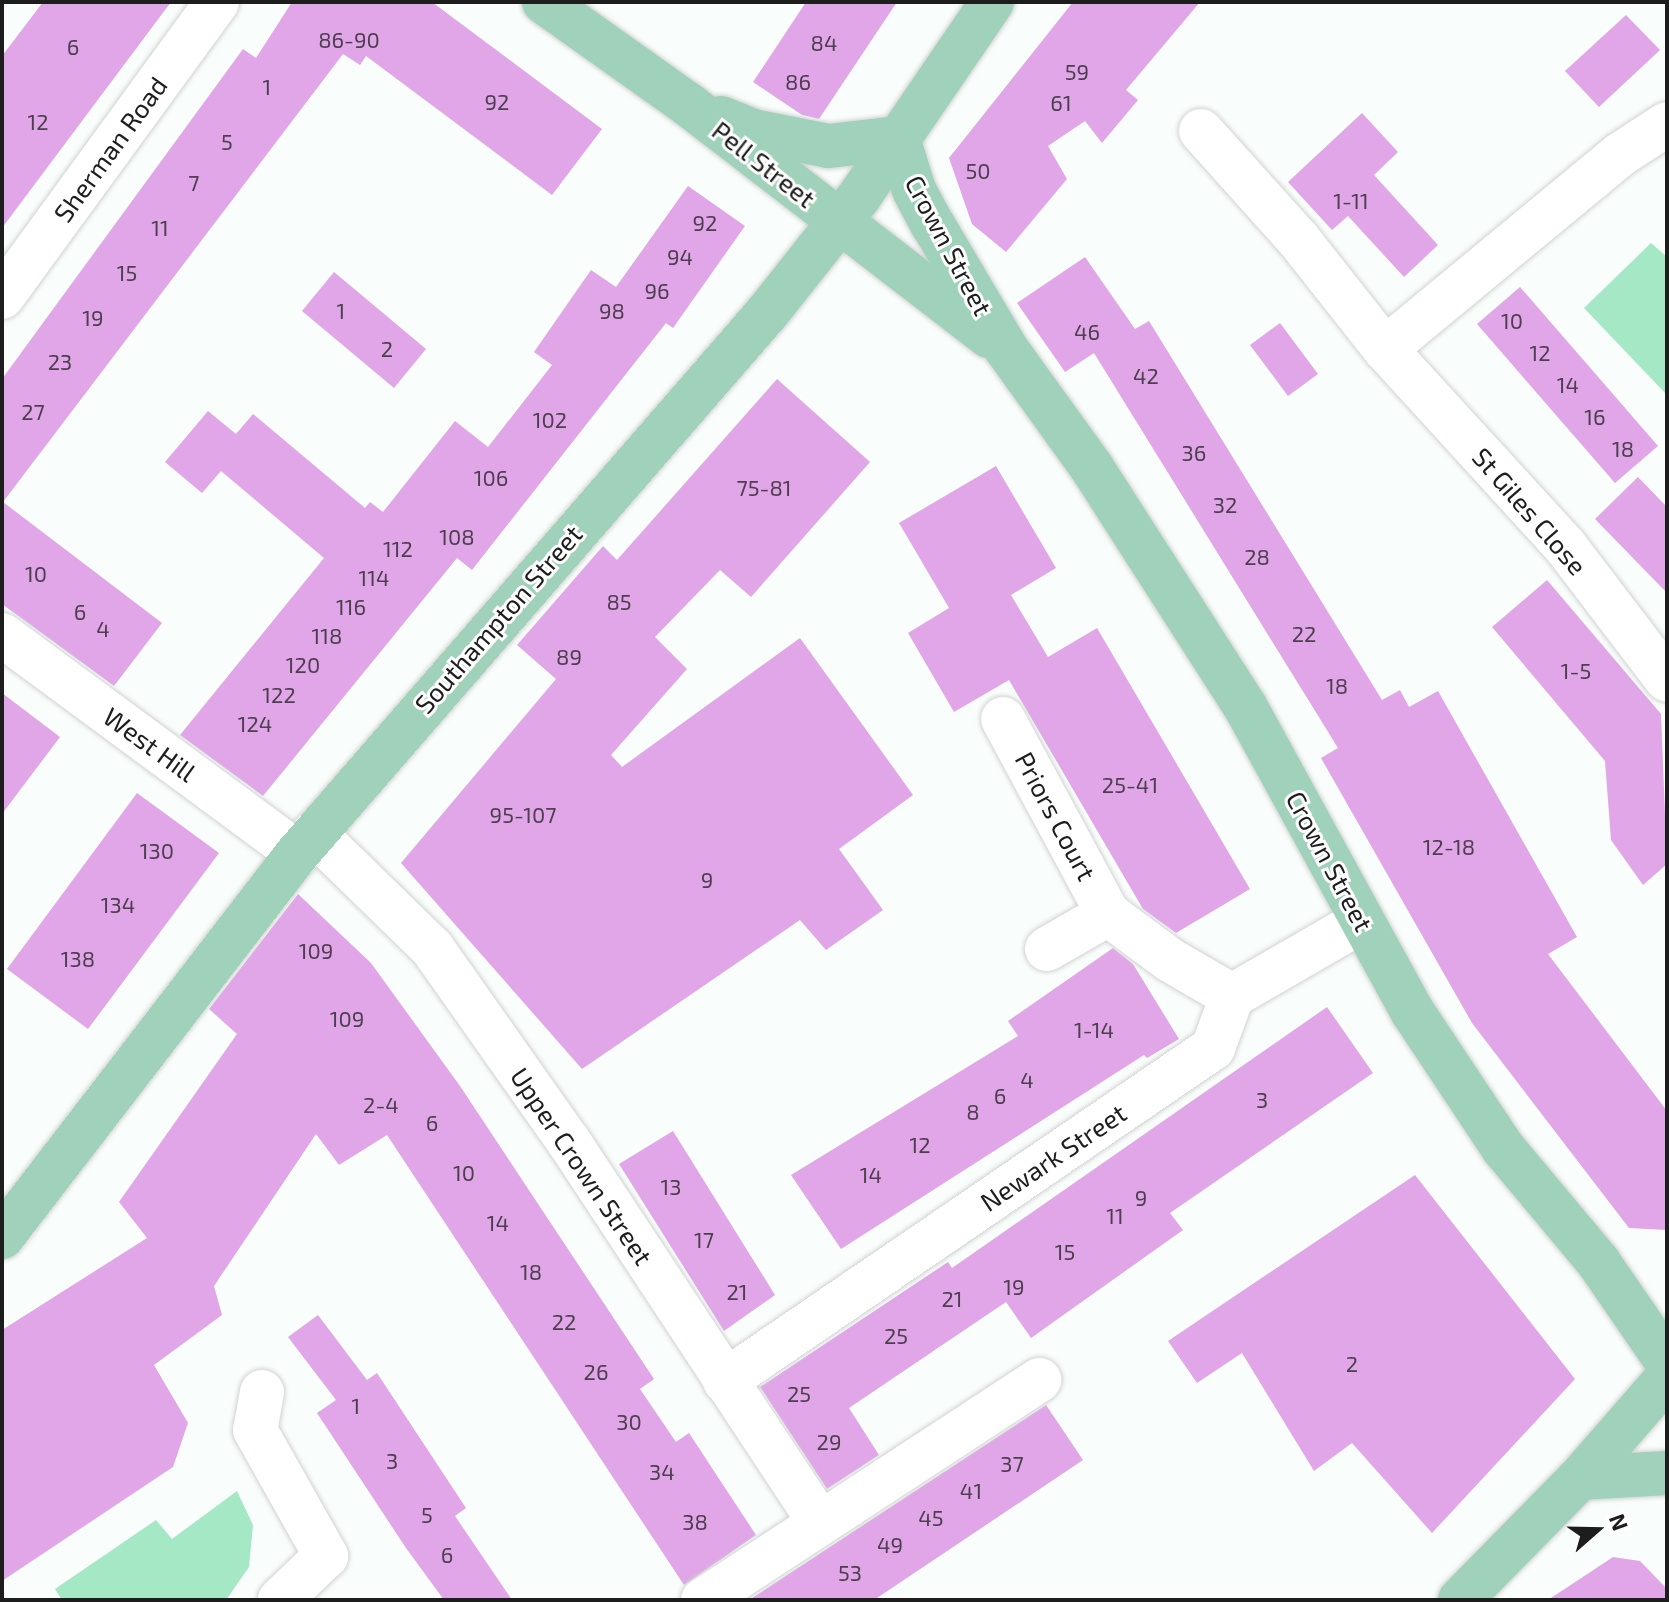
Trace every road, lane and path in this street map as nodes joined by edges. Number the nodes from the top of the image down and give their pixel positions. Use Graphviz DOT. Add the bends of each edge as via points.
graph roads {
  1 [pos="217,2"];
  2 [pos="544,2"];
  3 [pos="992,2"];
  4 [pos="689,105"];
  5 [pos="1667,124"];
  6 [pos="1201,131"];
  7 [pos="898,138"];
  8 [pos="839,222"];
  9 [pos="2,297"];
  10 [pos="1385,349"];
  11 [pos="1007,350"];
  12 [pos="2,635"];
  13 [pos="1667,680"];
  14 [pos="1003,719"];
  15 [pos="306,843"];
  16 [pos="1108,914"];
  17 [pos="1360,922"];
  18 [pos="1047,949"];
  19 [pos="1232,996"];
  20 [pos="2,1237"];
  21 [pos="1667,1362"];
  22 [pos="1667,1378"];
  23 [pos="1039,1380"];
  24 [pos="725,1381"];
  25 [pos="262,1392"];
  26 [pos="1667,1473"];
  27 [pos="1580,1478"];
  28 [pos="820,1523"];
  29 [pos="280,1600"];
  30 [pos="703,1600"];
  31 [pos="1460,1600"];
  1 -- 9 [label="street, Sherman Road"];
  2 -- 4 [label="main road, Pell Street"];
  3 -- 7 [label="main road, Southampton Street"];
  4 -- 7 [label="main road, Pell Street" via="790,140 829,146"];
  4 -- 8 [label="main road, Pell Street"];
  5 -- 10 [label="street" via="1621,154"];
  6 -- 10 [label="street, St Giles Close" via="1298,239"];
  7 -- 8 [label="main road, Southampton Street"];
  7 -- 11 [label="main road, Crown Street" via="914,190"];
  8 -- 11 [label="main road, Crown Street"];
  8 -- 15 [label="main road, Southampton Street" via="767,313"];
  10 -- 13 [label="street, St Giles Close" via="1565,546"];
  11 -- 17 [label="main road, Crown Street" via="1092,468 1237,693"];
  12 -- 15 [label="street, West Hill"];
  14 -- 16 [label="street, Priors Court"];
  15 -- 20 [label="main road, Southampton Street"];
  15 -- 24 [label="street, Upper Crown Street" via="432,948 569,1142"];
  16 -- 18 [label="street"];
  16 -- 19 [label="street, Priors Court" via="1170,960"];
  17 -- 19 [label="street"];
  17 -- 21 [label="main road, Crown Street" via="1503,1148 1599,1263"];
  19 -- 24 [label="street, Newark Street" via="1213,1048"];
  22 -- 27 [label="main road"];
  23 -- 28 [label="street"];
  24 -- 28 [label="street, Upper Crown Street"];
  25 -- 29 [label="street" via="255,1430 326,1556"];
  26 -- 27 [label="main road"];
  27 -- 31 [label="main road"];
  28 -- 30 [label="street"];
}
